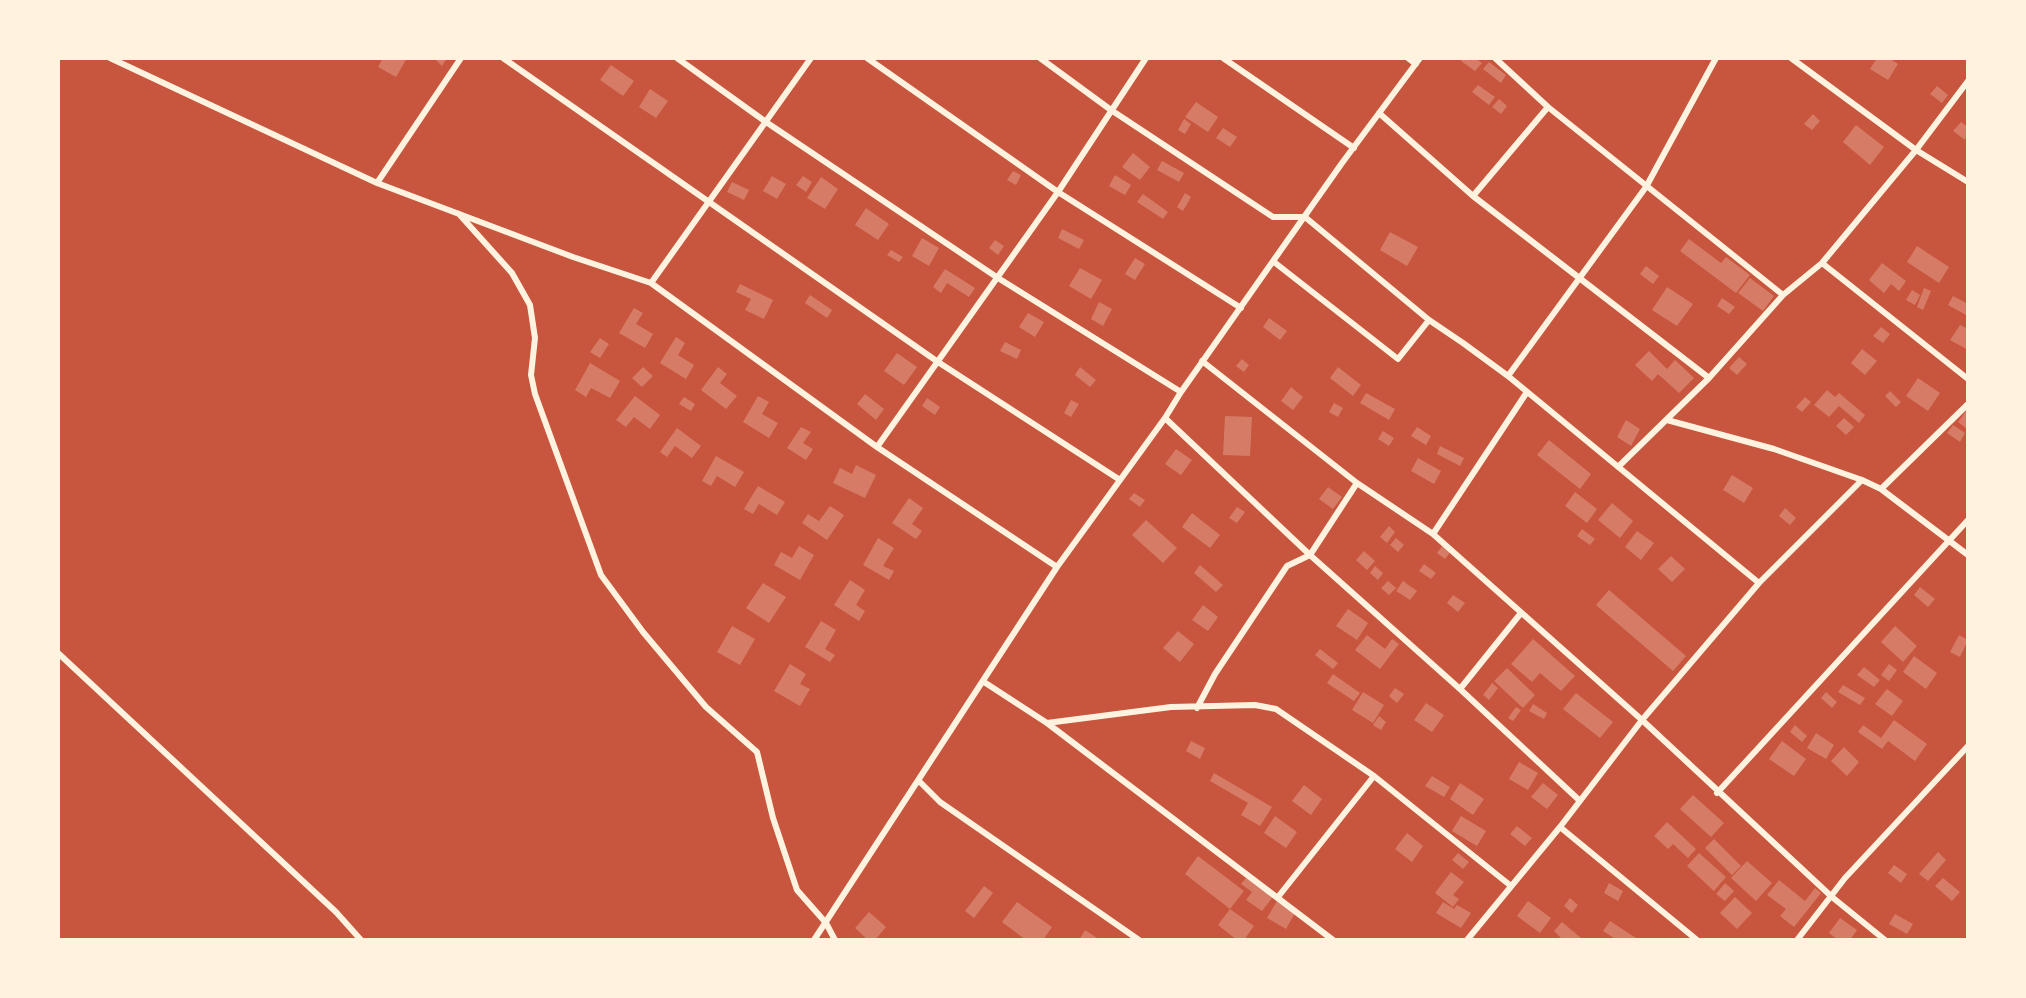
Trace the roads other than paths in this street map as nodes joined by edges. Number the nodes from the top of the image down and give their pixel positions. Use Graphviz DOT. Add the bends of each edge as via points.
graph roads {
  1 [pos="110,58"];
  2 [pos="129,58"];
  3 [pos="461,58"];
  4 [pos="503,58"];
  5 [pos="677,58"];
  6 [pos="811,58"];
  7 [pos="867,58"];
  8 [pos="1040,58"];
  9 [pos="1146,58"];
  10 [pos="1223,58"];
  11 [pos="1408,58"];
  12 [pos="1496,58"];
  13 [pos="1716,58"];
  14 [pos="1791,58"];
  15 [pos="1418,61"];
  16 [pos="125,65"];
  17 [pos="1968,81"];
  18 [pos="1548,107"];
  19 [pos="1111,110"];
  20 [pos="1379,114"];
  21 [pos="766,122"];
  22 [pos="1354,148"];
  23 [pos="1916,150"];
  24 [pos="1968,182"];
  25 [pos="376,183"];
  26 [pos="1646,187"];
  27 [pos="1058,192"];
  28 [pos="1473,196"];
  29 [pos="708,203"];
  30 [pos="458,212"];
  31 [pos="1305,218"];
  32 [pos="1274,262"];
  33 [pos="1822,263"];
  34 [pos="998,278"];
  35 [pos="1580,279"];
  36 [pos="651,284"];
  37 [pos="1783,295"];
  38 [pos="1240,308"];
  39 [pos="1429,321"];
  40 [pos="1202,361"];
  41 [pos="938,362"];
  42 [pos="1508,376"];
  43 [pos="1709,378"];
  44 [pos="1968,379"];
  45 [pos="1180,392"];
  46 [pos="1527,392"];
  47 [pos="1968,404"];
  48 [pos="1165,418"];
  49 [pos="1667,420"];
  50 [pos="877,447"];
  51 [pos="1618,467"];
  52 [pos="1120,480"];
  53 [pos="1862,480"];
  54 [pos="1357,483"];
  55 [pos="1881,489"];
  56 [pos="1968,520"];
  57 [pos="1433,534"];
  58 [pos="1948,541"];
  59 [pos="1310,555"];
  60 [pos="1968,555"];
  61 [pos="1057,567"];
  62 [pos="1759,584"];
  63 [pos="1521,613"];
  64 [pos="58,653"];
  65 [pos="984,682"];
  66 [pos="1460,689"];
  67 [pos="1197,708"];
  68 [pos="1642,720"];
  69 [pos="1047,723"];
  70 [pos="1968,746"];
  71 [pos="1374,776"];
  72 [pos="919,781"];
  73 [pos="1717,792"];
  74 [pos="1580,800"];
  75 [pos="1560,827"];
  76 [pos="1511,886"];
  77 [pos="1278,897"];
  78 [pos="1832,897"];
  79 [pos="826,923"];
  80 [pos="361,939"];
  81 [pos="814,939"];
  82 [pos="835,939"];
  83 [pos="1139,939"];
  84 [pos="1333,939"];
  85 [pos="1467,939"];
  86 [pos="1698,939"];
  87 [pos="1797,939"];
  88 [pos="1885,939"];
  1 -- 16 [label="street"];
  2 -- 16 [label="street"];
  3 -- 25 [label="street"];
  4 -- 29 [label="street"];
  5 -- 21 [label="street"];
  6 -- 21 [label="street"];
  7 -- 27 [label="street"];
  8 -- 19 [label="street"];
  9 -- 19 [label="street"];
  10 -- 22 [label="street"];
  11 -- 15 [label="street"];
  12 -- 18 [label="street"];
  13 -- 26 [label="street"];
  14 -- 23 [label="street"];
  15 -- 20 [label="street"];
  16 -- 25 [label="street"];
  17 -- 23 [label="street"];
  18 -- 26 [label="street"];
  18 -- 28 [label="street"];
  19 -- 27 [label="street"];
  19 -- 31 [label="street" via="1273,217"];
  20 -- 22 [label="street"];
  20 -- 28 [label="street"];
  21 -- 29 [label="street"];
  21 -- 34 [label="street"];
  22 -- 31 [label="street"];
  23 -- 24 [label="street"];
  23 -- 33 [label="street"];
  25 -- 30 [label="street"];
  26 -- 35 [label="street"];
  26 -- 37 [label="street"];
  27 -- 34 [label="street"];
  27 -- 38 [label="street"];
  28 -- 35 [label="street"];
  29 -- 36 [label="street"];
  29 -- 41 [label="street"];
  30 -- 36 [label="street"];
  30 -- 79 [label="street" via="512,273 530,305 534,338 531,375 601,576 706,707 757,752 772,818 797,890"];
  31 -- 32 [label="street"];
  31 -- 39 [label="street"];
  32 -- 38 [label="street"];
  32 -- 39 [label="street" via="1398,359"];
  33 -- 37 [label="street"];
  33 -- 44 [label="street"];
  34 -- 41 [label="street"];
  34 -- 45 [label="street"];
  35 -- 42 [label="street"];
  35 -- 43 [label="street"];
  36 -- 50 [label="street"];
  37 -- 43 [label="street"];
  38 -- 40 [label="street"];
  39 -- 42 [label="street"];
  40 -- 45 [label="street"];
  40 -- 54 [label="street"];
  41 -- 50 [label="street"];
  41 -- 52 [label="street"];
  42 -- 46 [label="street"];
  43 -- 49 [label="street"];
  45 -- 48 [label="street"];
  46 -- 51 [label="street"];
  46 -- 57 [label="street"];
  47 -- 55 [label="street"];
  48 -- 52 [label="street"];
  48 -- 59 [label="street"];
  49 -- 51 [label="street"];
  49 -- 53 [label="street" via="1774,448"];
  50 -- 61 [label="street"];
  51 -- 62 [label="street"];
  52 -- 61 [label="street"];
  53 -- 55 [label="street"];
  53 -- 62 [label="street"];
  54 -- 57 [label="street"];
  54 -- 59 [label="street"];
  55 -- 58 [label="street"];
  56 -- 58 [label="street"];
  57 -- 63 [label="street"];
  58 -- 60 [label="street"];
  58 -- 73 [label="street"];
  59 -- 66 [label="street"];
  59 -- 67 [label="street" via="1287,566"];
  61 -- 65 [label="street"];
  62 -- 68 [label="street"];
  63 -- 66 [label="street"];
  63 -- 68 [label="street"];
  64 -- 80 [label="street"];
  65 -- 69 [label="street"];
  65 -- 72 [label="street"];
  66 -- 74 [label="street"];
  67 -- 69 [label="street" via="1171,707"];
  67 -- 71 [label="street" via="1255,705 1276,709"];
  68 -- 73 [label="street"];
  68 -- 74 [label="street"];
  69 -- 77 [label="street"];
  70 -- 78 [label="street" via="1845,878"];
  71 -- 76 [label="street"];
  71 -- 77 [label="street"];
  72 -- 79 [label="street"];
  72 -- 83 [label="street" via="940,802"];
  73 -- 78 [label="street"];
  74 -- 75 [label="street"];
  75 -- 76 [label="street"];
  75 -- 86 [label="street"];
  76 -- 85 [label="street"];
  77 -- 84 [label="street"];
  78 -- 87 [label="street"];
  78 -- 88 [label="street"];
  79 -- 81 [label="street"];
  79 -- 82 [label="street"];
}
